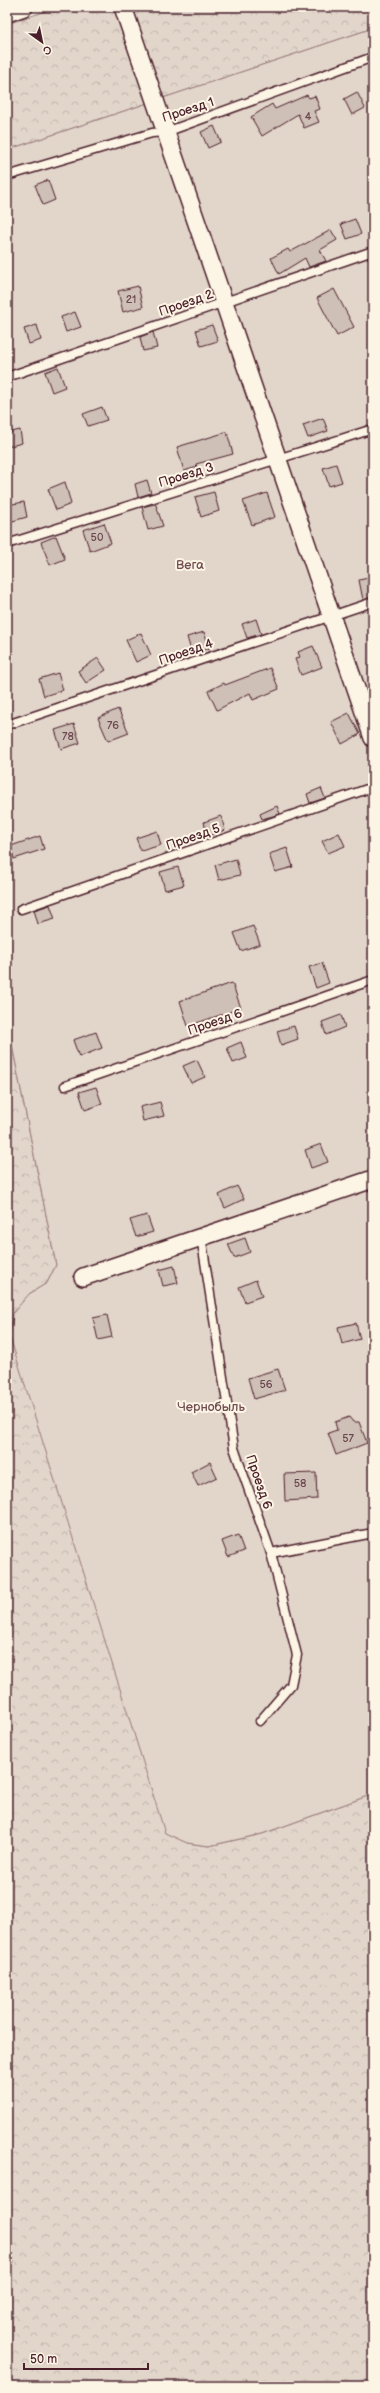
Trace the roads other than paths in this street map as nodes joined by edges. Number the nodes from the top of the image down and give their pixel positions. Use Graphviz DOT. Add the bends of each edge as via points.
graph roads {
  1 [pos="24,7"];
  2 [pos="123,7"];
  3 [pos="7,13"];
  4 [pos="373,57"];
  5 [pos="166,132"];
  6 [pos="7,176"];
  7 [pos="373,251"];
  8 [pos="224,302"];
  9 [pos="7,377"];
  10 [pos="373,429"];
  11 [pos="278,459"];
  12 [pos="7,544"];
  13 [pos="373,602"];
  14 [pos="331,616"];
  15 [pos="7,725"];
  16 [pos="373,738"];
  17 [pos="373,787"];
  18 [pos="21,909"];
  19 [pos="373,980"];
  20 [pos="64,1086"];
  21 [pos="373,1179"];
  22 [pos="201,1236"];
  23 [pos="83,1277"];
  24 [pos="373,1533"];
  25 [pos="271,1553"];
  26 [pos="260,1721"];
  1 -- 3 [label="street"];
  2 -- 5 [label="street"];
  4 -- 5 [label="lane, Проезд 1"];
  5 -- 6 [label="lane, Проезд 1" via="145,135"];
  5 -- 8 [label="street"];
  7 -- 8 [label="lane, Проезд 2"];
  8 -- 9 [label="lane, Проезд 2"];
  8 -- 11 [label="street"];
  10 -- 11 [label="lane, Проезд 3"];
  11 -- 12 [label="lane, Проезд 3"];
  11 -- 14 [label="street"];
  13 -- 14 [label="lane, Проезд 4"];
  14 -- 15 [label="lane, Проезд 4"];
  14 -- 16 [label="street"];
  17 -- 18 [label="lane, Проезд 5"];
  19 -- 20 [label="lane, Проезд 6"];
  21 -- 22 [label="street"];
  22 -- 23 [label="street"];
  22 -- 25 [label="lane, Проезд 6" via="234,1448"];
  24 -- 25 [label="lane"];
  25 -- 26 [label="lane, Проезд 6" via="297,1655 291,1685"];
}
